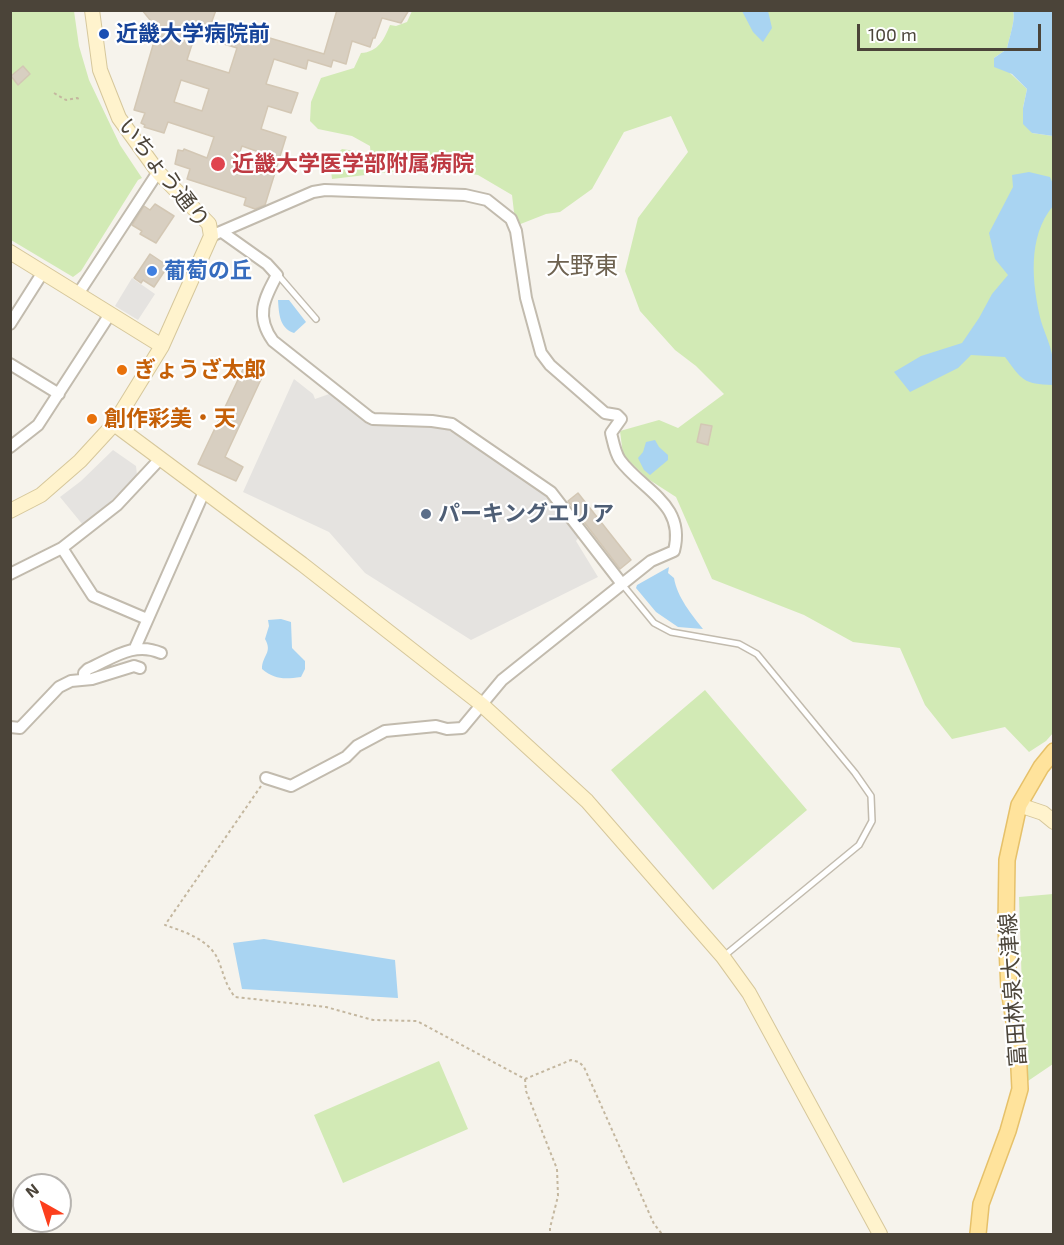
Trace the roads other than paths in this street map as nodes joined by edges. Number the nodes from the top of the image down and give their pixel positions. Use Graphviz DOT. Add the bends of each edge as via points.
graph roads {
  1 [pos="92,10"];
  2 [pos="158,172"];
  3 [pos="217,234"];
  4 [pos="10,252"];
  5 [pos="43,273"];
  6 [pos="277,275"];
  7 [pos="78,294"];
  8 [pos="110,314"];
  9 [pos="316,320"];
  10 [pos="10,324"];
  11 [pos="162,346"];
  12 [pos="10,364"];
  13 [pos="59,394"];
  14 [pos="114,424"];
  15 [pos="10,447"];
  16 [pos="160,459"];
  17 [pos="204,492"];
  18 [pos="10,511"];
  19 [pos="62,548"];
  20 [pos="10,574"];
  21 [pos="622,584"];
  22 [pos="147,619"];
  23 [pos="135,648"];
  24 [pos="161,653"];
  25 [pos="140,668"];
  26 [pos="84,678"];
  27 [pos="482,704"];
  28 [pos="10,727"];
  29 [pos="1053,751"];
  30 [pos="266,778"];
  31 [pos="1019,805"];
  32 [pos="1053,822"];
  33 [pos="723,957"];
  34 [pos="879,1234"];
  35 [pos="978,1234"];
  1 -- 2 [label="street, いちょう通り" via="100,70 119,118"];
  2 -- 3 [label="street, いちょう通り"];
  2 -- 7 [label="street"];
  3 -- 6 [label="street" via="267,264"];
  3 -- 11 [label="street, いちょう通り"];
  3 -- 21 [label="street" via="313,192 326,190 465,195 487,200 511,219 541,353 549,365 604,413 621,419 611,433 618,458 669,509 674,520 674,551 651,561"];
  4 -- 5 [label="street"];
  5 -- 7 [label="street"];
  5 -- 10 [label="street"];
  6 -- 9 [label="lane"];
  6 -- 21 [label="street" via="264,300 262,315 273,341 369,417 452,424 551,492"];
  7 -- 8 [label="street"];
  8 -- 11 [label="street"];
  8 -- 13 [label="street"];
  11 -- 14 [label="street, いちょう通り"];
  12 -- 13 [label="street"];
  13 -- 15 [label="street" via="38,425"];
  14 -- 16 [label="street"];
  14 -- 18 [label="street, いちょう通り" via="40,495"];
  16 -- 17 [label="street"];
  16 -- 19 [label="street" via="117,505"];
  17 -- 22 [label="street"];
  17 -- 27 [label="street"];
  19 -- 20 [label="street"];
  19 -- 22 [label="street" via="93,596"];
  21 -- 27 [label="street" via="502,680"];
  21 -- 33 [label="lane" via="654,623 671,632 739,644 757,654 871,796 872,821 859,845"];
  22 -- 23 [label="street"];
  23 -- 24 [label="street"];
  23 -- 26 [label="street" via="88,669"];
  25 -- 26 [label="street" via="134,666"];
  26 -- 28 [label="street" via="59,687 20,728"];
  27 -- 30 [label="street" via="462,728 436,726 385,731 291,786"];
  27 -- 33 [label="street" via="587,801"];
  29 -- 31 [label="main road, 富田林泉大津線"];
  31 -- 32 [label="street" via="1043,813"];
  31 -- 35 [label="main road, 富田林泉大津線" via="1006,860 1006,926 1020,1089 981,1204"];
  33 -- 34 [label="street" via="749,993"];
}
